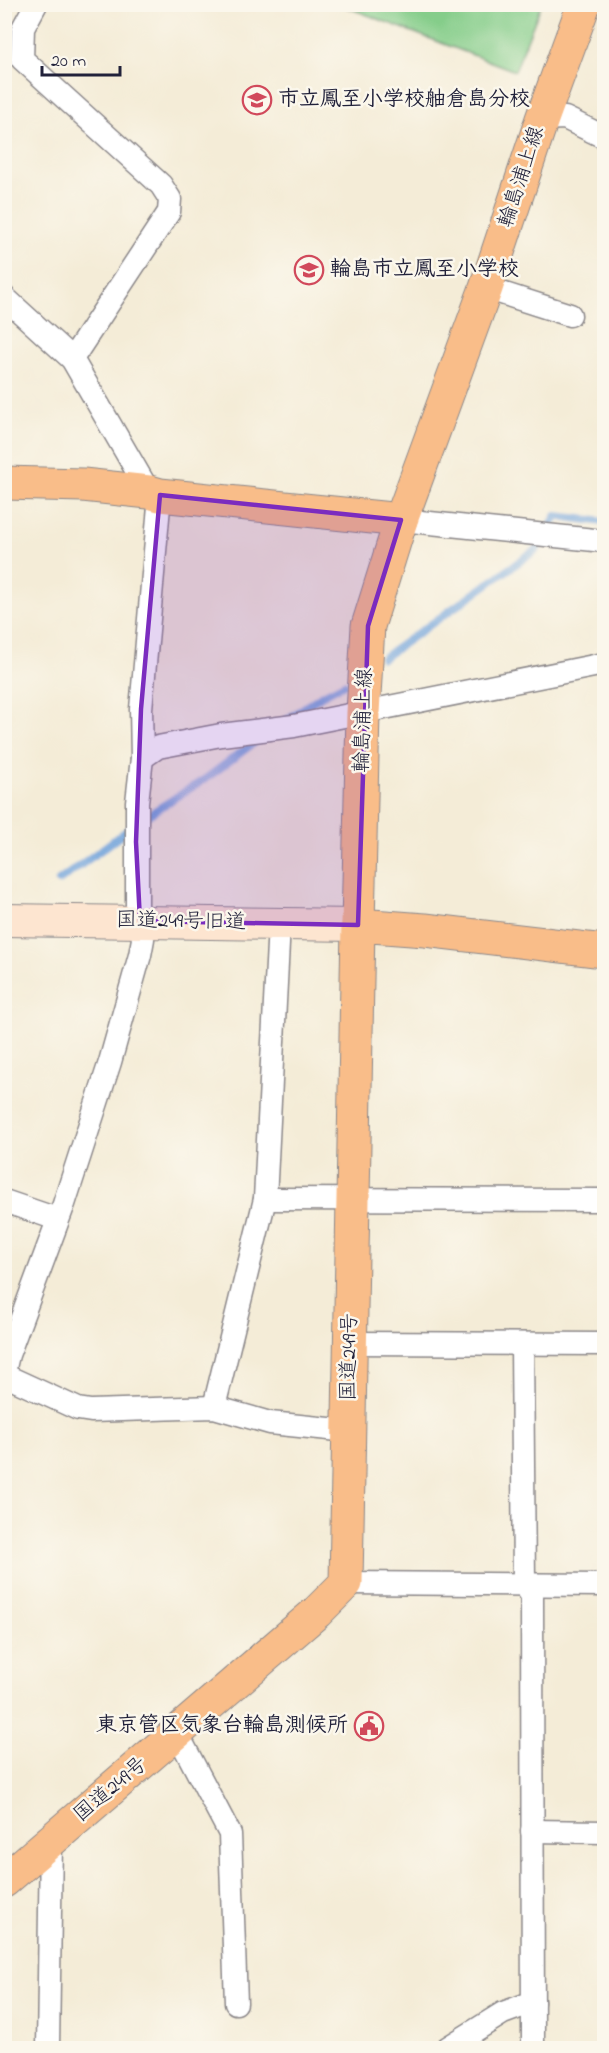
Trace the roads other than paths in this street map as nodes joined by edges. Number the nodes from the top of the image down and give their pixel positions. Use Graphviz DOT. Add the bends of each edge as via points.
graph roads {
  1 [pos="36,4"];
  2 [pos="584,4"];
  3 [pos="17,33"];
  4 [pos="4,68"];
  5 [pos="542,118"];
  6 [pos="604,137"];
  7 [pos="486,288"];
  8 [pos="4,297"];
  9 [pos="570,315"];
  10 [pos="72,359"];
  11 [pos="4,483"];
  12 [pos="154,494"];
  13 [pos="401,520"];
  14 [pos="604,541"];
  15 [pos="604,664"];
  16 [pos="363,713"];
  17 [pos="142,758"];
  18 [pos="4,920"];
  19 [pos="140,921"];
  20 [pos="279,924"];
  21 [pos="358,925"];
  22 [pos="604,951"];
  23 [pos="265,1199"];
  24 [pos="354,1199"];
  25 [pos="604,1200"];
  26 [pos="4,1201"];
  27 [pos="57,1219"];
  28 [pos="350,1343"];
  29 [pos="522,1344"];
  30 [pos="604,1344"];
  31 [pos="4,1373"];
  32 [pos="214,1407"];
  33 [pos="349,1431"];
  34 [pos="346,1583"];
  35 [pos="524,1584"];
  36 [pos="604,1585"];
  37 [pos="177,1733"];
  38 [pos="532,1831"];
  39 [pos="604,1832"];
  40 [pos="51,1841"];
  41 [pos="4,1881"];
  42 [pos="533,2002"];
  43 [pos="236,2003"];
  44 [pos="48,2049"];
  45 [pos="447,2049"];
  46 [pos="533,2049"];
  1 -- 3 [label="street"];
  2 -- 5 [label="main road, 輪島浦上線"];
  3 -- 4 [label="street"];
  3 -- 10 [label="street" via="22,58 161,185 170,199 169,212"];
  5 -- 6 [label="street" via="565,118"];
  5 -- 7 [label="main road, 輪島浦上線"];
  7 -- 9 [label="street"];
  7 -- 13 [label="main road, 輪島浦上線"];
  8 -- 10 [label="street"];
  10 -- 12 [label="street"];
  11 -- 12 [label="main road" via="83,485"];
  12 -- 13 [label="main road"];
  12 -- 17 [label="street" via="141,709"];
  13 -- 14 [label="street"];
  13 -- 16 [label="main road, 輪島浦上線" via="368,626"];
  15 -- 16 [label="street"];
  16 -- 17 [label="street" via="158,747"];
  16 -- 21 [label="main road, 輪島浦上線"];
  17 -- 19 [label="street" via="136,842"];
  18 -- 19 [label="street, 国道249号旧道"];
  19 -- 20 [label="street, 国道249号旧道"];
  19 -- 27 [label="street" via="140,956 110,1062"];
  20 -- 21 [label="street, 国道249号旧道"];
  20 -- 23 [label="street"];
  21 -- 22 [label="main road"];
  21 -- 24 [label="main road, 国道249号"];
  23 -- 24 [label="street"];
  23 -- 32 [label="street"];
  24 -- 25 [label="street"];
  24 -- 28 [label="main road, 国道249号"];
  26 -- 27 [label="street"];
  27 -- 31 [label="street"];
  28 -- 29 [label="street"];
  28 -- 33 [label="main road, 国道249号"];
  29 -- 30 [label="street"];
  29 -- 35 [label="street"];
  31 -- 32 [label="street" via="78,1409"];
  32 -- 33 [label="street" via="270,1423"];
  33 -- 34 [label="main road, 国道249号"];
  34 -- 35 [label="street"];
  34 -- 37 [label="main road, 国道249号"];
  35 -- 36 [label="street"];
  35 -- 38 [label="street" via="532,1596"];
  37 -- 40 [label="main road, 国道249号"];
  37 -- 43 [label="street" via="230,1834"];
  38 -- 39 [label="street"];
  38 -- 42 [label="street"];
  40 -- 41 [label="main road, 国道249号"];
  40 -- 44 [label="street"];
  42 -- 45 [label="street" via="503,2013"];
  42 -- 46 [label="street"];
}
